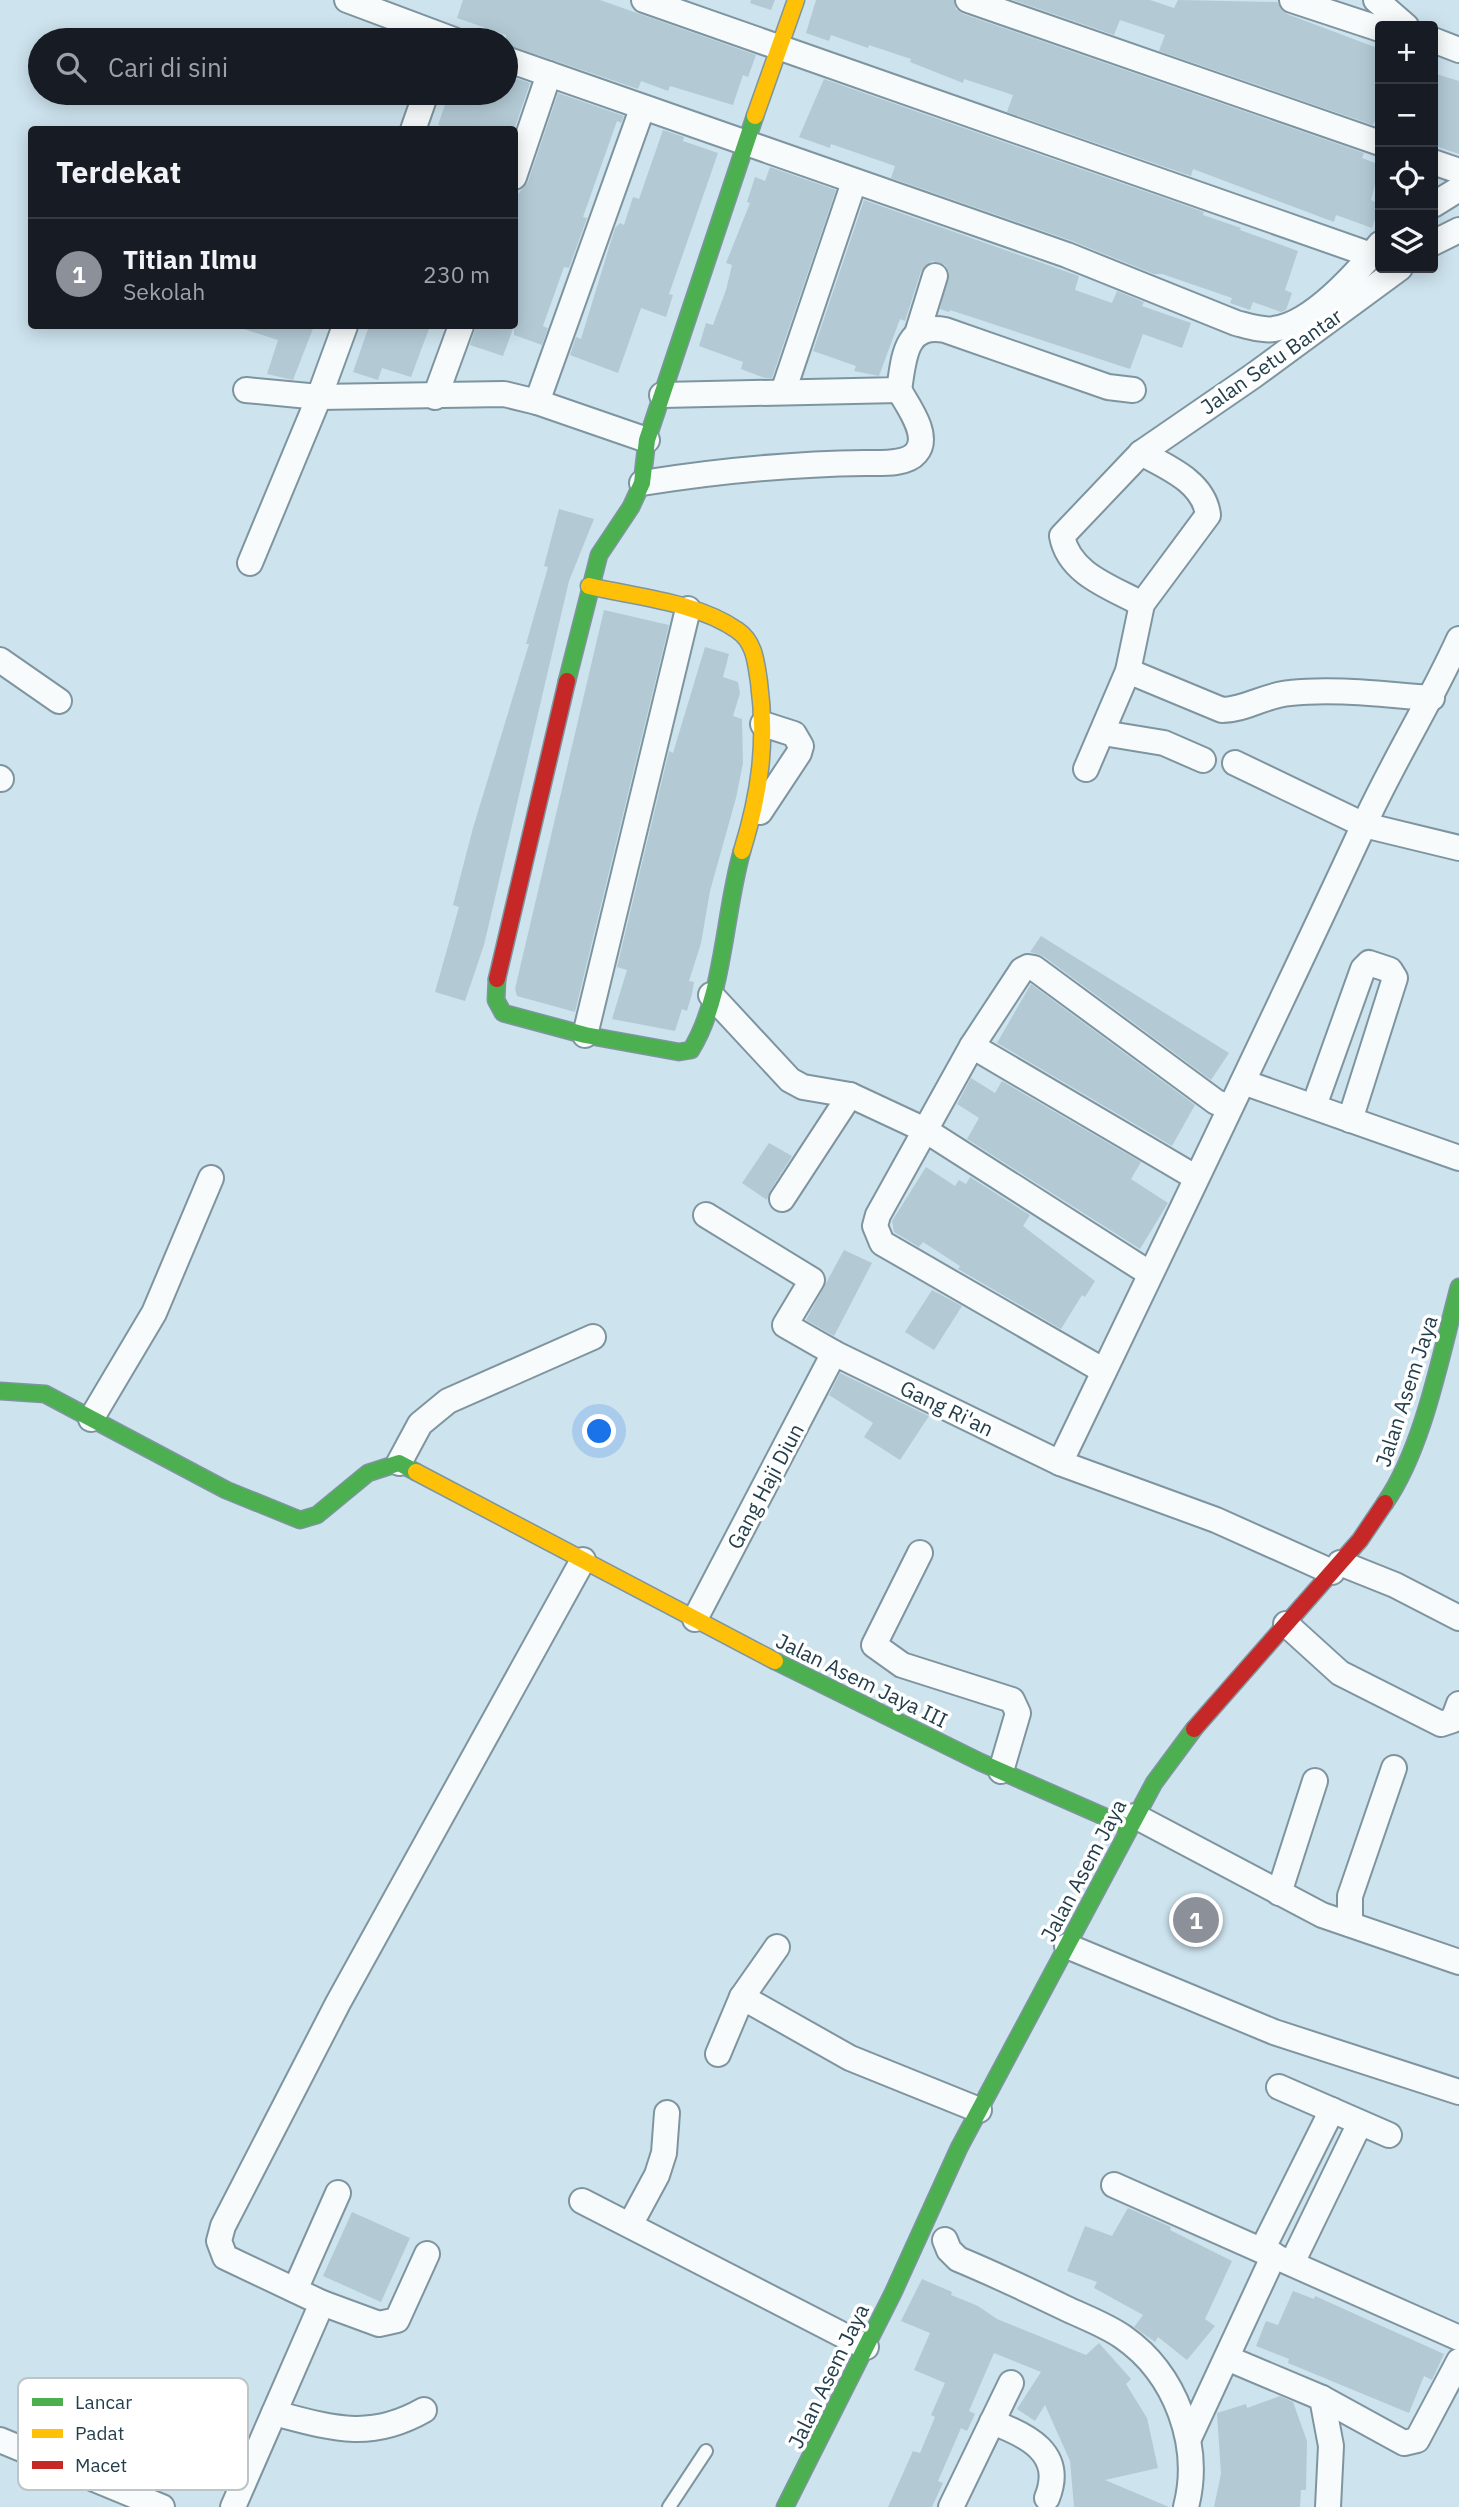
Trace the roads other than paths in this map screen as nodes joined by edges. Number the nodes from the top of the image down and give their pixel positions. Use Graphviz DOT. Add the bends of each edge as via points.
graph roads {
  1 [pos="347,0"];
  2 [pos="645,0"];
  3 [pos="796,0"];
  4 [pos="968,0"];
  5 [pos="1292,0"];
  6 [pos="1376,0"];
  7 [pos="1400,21"];
  8 [pos="1375,27"];
  9 [pos="419,28"];
  10 [pos="1438,42"];
  11 [pos="778,48"];
  12 [pos="1459,50"];
  13 [pos="518,63"];
  14 [pos="549,74"];
  15 [pos="422,105"];
  16 [pos="642,109"];
  17 [pos="414,126"];
  18 [pos="1375,141"];
  19 [pos="746,142"];
  20 [pos="1438,164"];
  21 [pos="518,165"];
  22 [pos="1459,171"];
  23 [pos="854,182"];
  24 [pos="1459,189"];
  25 [pos="1438,202"];
  26 [pos="1459,230"];
  27 [pos="1438,240"];
  28 [pos="1375,250"];
  29 [pos="1375,251"];
  30 [pos="1393,273"];
  31 [pos="935,276"];
  32 [pos="344,329"];
  33 [pos="460,329"];
  34 [pos="917,334"];
  35 [pos="246,390"];
  36 [pos="899,390"];
  37 [pos="1133,390"];
  38 [pos="783,392"];
  39 [pos="662,395"];
  40 [pos="319,397"];
  41 [pos="435,397"];
  42 [pos="537,402"];
  43 [pos="647,440"];
  44 [pos="1141,453"];
  45 [pos="642,482"];
  46 [pos="250,563"];
  47 [pos="589,586"];
  48 [pos="1142,604"];
  49 [pos="688,609"];
  50 [pos="1459,639"];
  51 [pos="0,660"];
  52 [pos="1128,671"];
  53 [pos="1432,698"];
  54 [pos="59,701"];
  55 [pos="763,724"];
  56 [pos="1104,733"];
  57 [pos="1203,760"];
  58 [pos="1235,763"];
  59 [pos="1086,769"];
  60 [pos="751,825"];
  61 [pos="1364,825"];
  62 [pos="1459,848"];
  63 [pos="711,995"];
  64 [pos="585,1035"];
  65 [pos="972,1046"];
  66 [pos="1243,1082"];
  67 [pos="850,1095"];
  68 [pos="1223,1105"];
  69 [pos="1314,1106"];
  70 [pos="1350,1120"];
  71 [pos="925,1130"];
  72 [pos="1459,1158"];
  73 [pos="1187,1173"];
  74 [pos="211,1178"];
  75 [pos="782,1199"];
  76 [pos="706,1215"];
  77 [pos="1149,1273"];
  78 [pos="1459,1287"];
  79 [pos="593,1337"];
  80 [pos="834,1353"];
  81 [pos="1104,1371"];
  82 [pos="0,1391"];
  83 [pos="91,1419"];
  84 [pos="399,1463"];
  85 [pos="1060,1463"];
  86 [pos="920,1553"];
  87 [pos="583,1560"];
  88 [pos="1336,1567"];
  89 [pos="1459,1618"];
  90 [pos="695,1619"];
  91 [pos="1286,1625"];
  92 [pos="1459,1704"];
  93 [pos="1394,1768"];
  94 [pos="1001,1771"];
  95 [pos="1315,1781"];
  96 [pos="1131,1821"];
  97 [pos="1279,1893"];
  98 [pos="1350,1924"];
  99 [pos="1067,1946"];
  100 [pos="777,1947"];
  101 [pos="1459,1962"];
  102 [pos="742,1997"];
  103 [pos="718,2054"];
  104 [pos="1279,2087"];
  105 [pos="1459,2091"];
  106 [pos="979,2110"];
  107 [pos="1332,2110"];
  108 [pos="667,2113"];
  109 [pos="1360,2123"];
  110 [pos="1389,2135"];
  111 [pos="1114,2185"];
  112 [pos="338,2193"];
  113 [pos="582,2201"];
  114 [pos="630,2225"];
  115 [pos="945,2240"];
  116 [pos="427,2254"];
  117 [pos="1276,2256"];
  118 [pos="295,2290"];
  119 [pos="322,2303"];
  120 [pos="1459,2338"];
  121 [pos="866,2347"];
  122 [pos="1227,2358"];
  123 [pos="1459,2361"];
  124 [pos="1012,2383"];
  125 [pos="1322,2398"];
  126 [pos="424,2410"];
  127 [pos="274,2413"];
  128 [pos="992,2423"];
  129 [pos="1190,2436"];
  130 [pos="0,2440"];
  131 [pos="18,2447"];
  132 [pos="706,2451"];
  133 [pos="248,2473"];
  134 [pos="121,2490"];
  135 [pos="240,2490"];
  136 [pos="1047,2498"];
  137 [pos="162,2507"];
  138 [pos="233,2507"];
  139 [pos="669,2507"];
  140 [pos="785,2507"];
  141 [pos="951,2507"];
  142 [pos="1186,2507"];
  143 [pos="1328,2507"];
  1 -- 9 [label="street"];
  2 -- 11 [label="street"];
  3 -- 11 [label="street"];
  4 -- 18 [label="street"];
  5 -- 8 [label="street"];
  6 -- 7 [label="street"];
  10 -- 12 [label="street"];
  11 -- 19 [label="street"];
  11 -- 28 [label="street"];
  13 -- 14 [label="street"];
  14 -- 16 [label="street"];
  14 -- 21 [label="street"];
  15 -- 17 [label="street"];
  16 -- 19 [label="street"];
  16 -- 42 [label="street"];
  19 -- 23 [label="street"];
  19 -- 39 [label="street"];
  20 -- 22 [label="street"];
  23 -- 29 [label="street" via="1067,255 1237,323 1273,330 1292,324 1344,284"];
  23 -- 38 [label="street"];
  24 -- 25 [label="street"];
  26 -- 27 [label="street"];
  30 -- 44 [label="street, Jalan Setu Bantar"];
  31 -- 34 [label="street"];
  32 -- 40 [label="street"];
  33 -- 41 [label="street"];
  34 -- 36 [label="street" via="906,350"];
  34 -- 37 [label="street" via="929,327 945,330 1108,387"];
  35 -- 40 [label="street"];
  36 -- 38 [label="street"];
  36 -- 45 [label="street" via="921,436 920,446 910,458 715,471"];
  38 -- 39 [label="street"];
  39 -- 43 [label="street"];
  40 -- 41 [label="street"];
  40 -- 46 [label="street"];
  41 -- 42 [label="street" via="504,394"];
  42 -- 43 [label="street"];
  43 -- 45 [label="street"];
  44 -- 48 [label="street" via="1184,477 1206,502 1208,515"];
  44 -- 48 [label="street, Jalan Setu Bantar" via="1062,536 1064,551 1081,570"];
  45 -- 47 [label="street" via="599,555"];
  47 -- 49 [label="street"];
  47 -- 64 [label="street" via="495,988 503,1013"];
  48 -- 52 [label="street"];
  49 -- 55 [label="street" via="726,624 750,641"];
  49 -- 64 [label="street"];
  50 -- 53 [label="street"];
  51 -- 54 [label="street"];
  52 -- 53 [label="street" via="1222,710 1234,710 1266,695 1295,692"];
  52 -- 56 [label="street"];
  53 -- 61 [label="street"];
  55 -- 60 [label="street" via="764,747"];
  55 -- 60 [label="street" via="794,734 801,746"];
  56 -- 57 [label="street" via="1164,743"];
  56 -- 59 [label="street"];
  58 -- 61 [label="street"];
  60 -- 63 [label="street" via="730,894"];
  61 -- 62 [label="street"];
  61 -- 66 [label="street"];
  63 -- 64 [label="street" via="691,1049 671,1052"];
  63 -- 67 [label="street" via="790,1080 810,1089"];
  65 -- 68 [label="street" via="1022,970 1034,968"];
  65 -- 71 [label="street"];
  65 -- 73 [label="street"];
  66 -- 68 [label="street"];
  66 -- 69 [label="street"];
  67 -- 71 [label="street"];
  67 -- 75 [label="street"];
  68 -- 73 [label="street"];
  69 -- 70 [label="street"];
  69 -- 70 [label="street" via="1363,969 1370,963 1390,970 1395,978"];
  70 -- 72 [label="street"];
  71 -- 77 [label="street"];
  71 -- 81 [label="street" via="878,1215 875,1226 882,1243"];
  73 -- 77 [label="street"];
  74 -- 83 [label="street" via="154,1313"];
  76 -- 80 [label="street, Gang Ri'an" via="811,1280 785,1325"];
  77 -- 81 [label="street"];
  78 -- 88 [label="street, Jalan Asem Jaya" via="1412,1452 1379,1516"];
  79 -- 84 [label="street" via="448,1401 420,1424"];
  80 -- 85 [label="street, Gang Ri'an"];
  80 -- 90 [label="street, Gang Haji Diun"];
  81 -- 85 [label="street"];
  82 -- 83 [label="street" via="45,1394"];
  83 -- 84 [label="street" via="226,1490 300,1520 317,1515 368,1473"];
  84 -- 87 [label="street, Jalan Asem Jaya III"];
  85 -- 88 [label="street, Gang Ri'an"];
  86 -- 94 [label="street" via="874,1646 902,1665 1012,1700 1018,1713"];
  87 -- 90 [label="street, Jalan Asem Jaya III"];
  87 -- 118 [label="street" via="338,2003 223,2226 219,2241 225,2257"];
  88 -- 89 [label="street, Gang Ri'an" via="1395,1585"];
  88 -- 91 [label="street, Jalan Asem Jaya"];
  90 -- 94 [label="street, Jalan Asem Jaya III"];
  91 -- 92 [label="street" via="1340,1673 1441,1724 1453,1720"];
  91 -- 96 [label="street, Jalan Asem Jaya" via="1183,1741"];
  93 -- 98 [label="street" via="1350,1896"];
  94 -- 96 [label="street, Jalan Asem Jaya III"];
  95 -- 97 [label="street"];
  96 -- 97 [label="street"];
  96 -- 99 [label="street, Jalan Asem Jaya"];
  97 -- 98 [label="street" via="1322,1916"];
  98 -- 101 [label="street"];
  99 -- 105 [label="street" via="1274,2032"];
  99 -- 106 [label="street, Jalan Asem Jaya"];
  100 -- 102 [label="street"];
  102 -- 103 [label="street"];
  102 -- 106 [label="street" via="850,2058"];
  104 -- 107 [label="street"];
  106 -- 121 [label="street, Jalan Asem Jaya"];
  107 -- 109 [label="street"];
  107 -- 117 [label="street"];
  108 -- 114 [label="street" via="657,2175"];
  109 -- 110 [label="street"];
  109 -- 117 [label="street"];
  111 -- 117 [label="street"];
  112 -- 118 [label="street"];
  113 -- 114 [label="street"];
  114 -- 121 [label="street"];
  115 -- 129 [label="street" via="958,2259 1123,2336 1164,2380"];
  116 -- 119 [label="street" via="397,2320 379,2324"];
  117 -- 120 [label="street"];
  117 -- 122 [label="street"];
  118 -- 119 [label="street"];
  119 -- 127 [label="street"];
  121 -- 140 [label="street, Jalan Asem Jaya"];
  122 -- 125 [label="street"];
  122 -- 129 [label="street"];
  123 -- 125 [label="street" via="1417,2440 1410,2444"];
  124 -- 128 [label="street"];
  125 -- 143 [label="street" via="1331,2446"];
  126 -- 127 [label="street" via="383,2429 337,2428"];
  127 -- 133 [label="street"];
  128 -- 136 [label="street" via="1024,2434 1040,2448 1052,2472"];
  128 -- 141 [label="street"];
  129 -- 142 [label="street"];
  130 -- 131 [label="street"];
  132 -- 139 [label="lane"];
  134 -- 137 [label="street"];
  135 -- 138 [label="street"];
}
